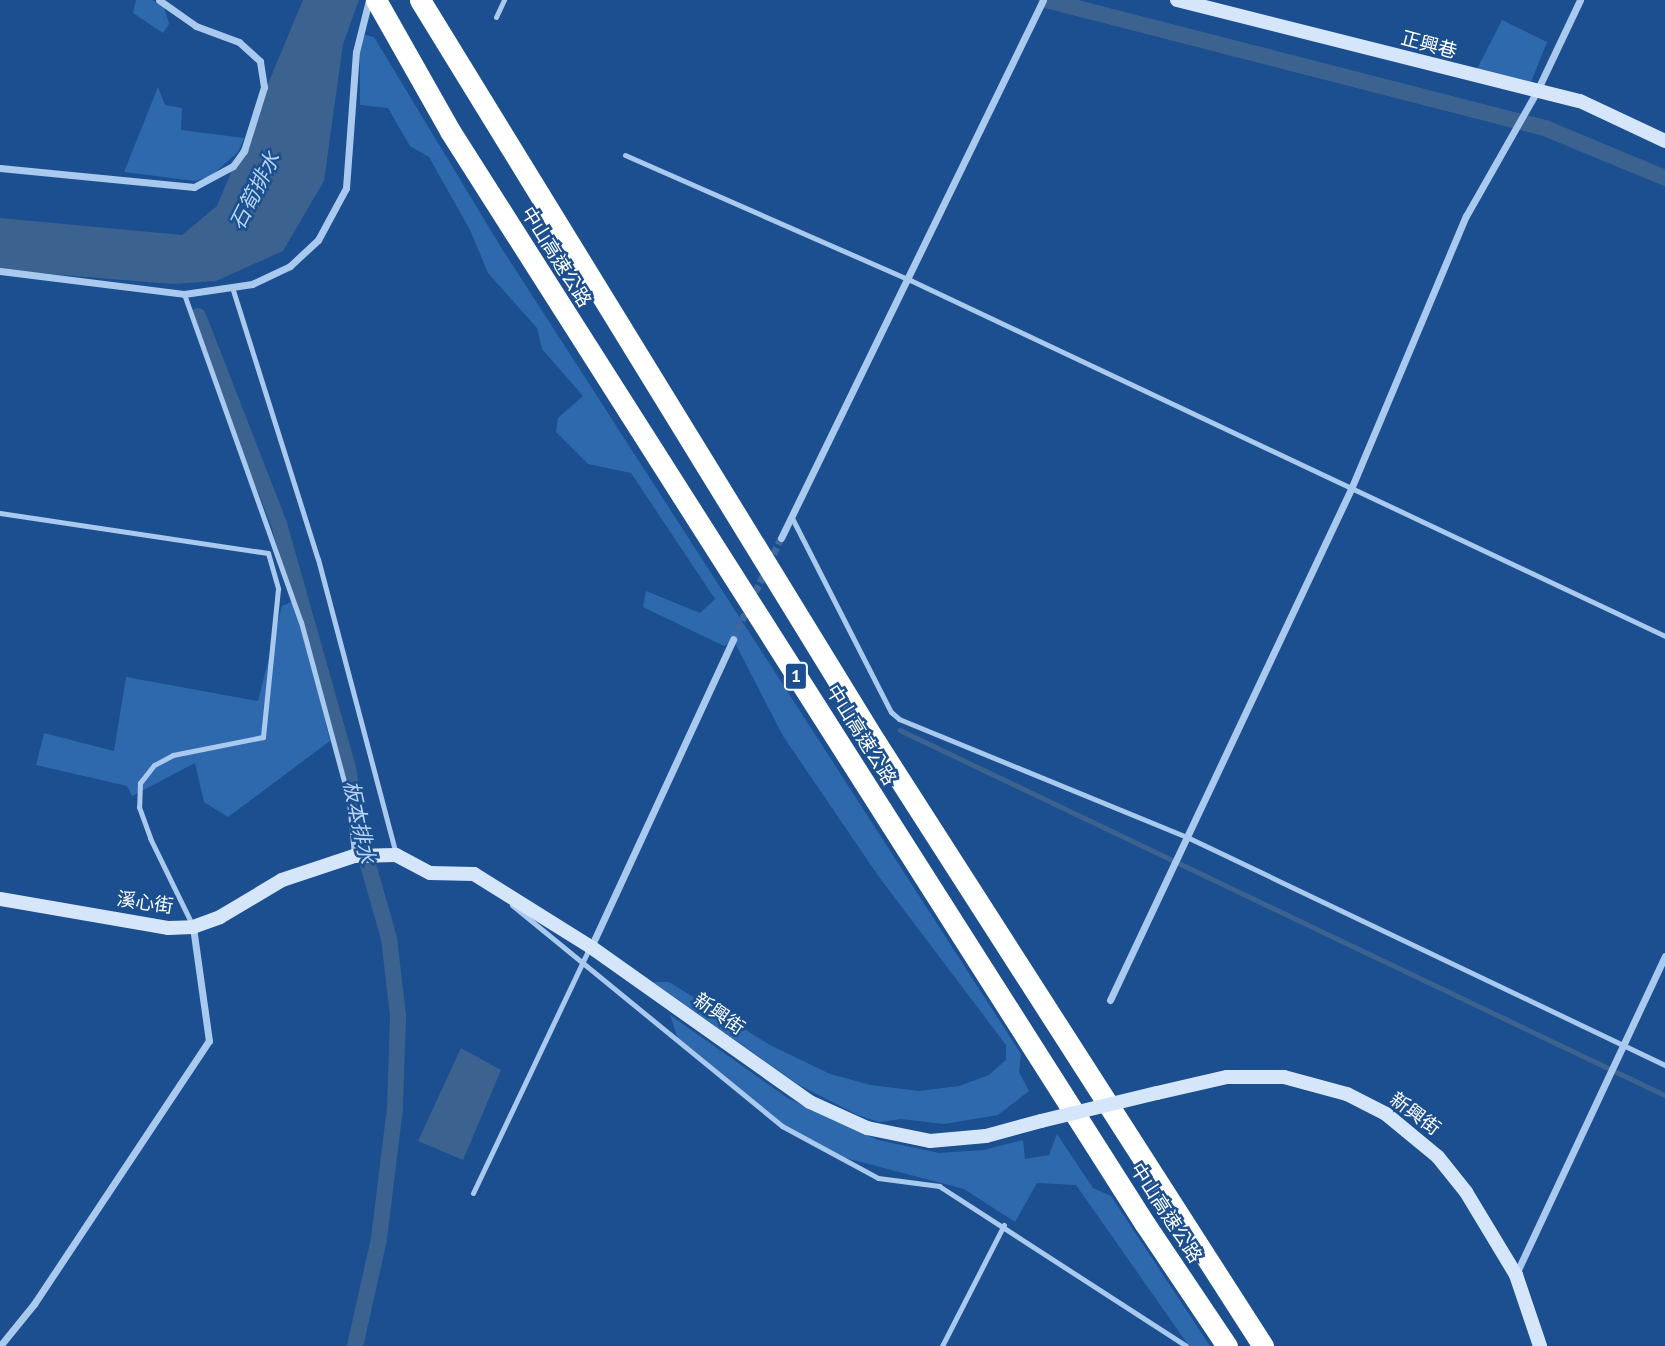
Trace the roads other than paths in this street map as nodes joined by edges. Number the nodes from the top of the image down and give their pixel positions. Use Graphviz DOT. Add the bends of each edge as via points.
graph roads {
  1 [pos="159,0"];
  2 [pos="369,0"];
  3 [pos="376,0"];
  4 [pos="420,0"];
  5 [pos="505,0"];
  6 [pos="1042,0"];
  7 [pos="1177,0"];
  8 [pos="1580,0"];
  9 [pos="496,17"];
  10 [pos="1536,93"];
  11 [pos="1665,141"];
  12 [pos="625,155"];
  13 [pos="0,168"];
  14 [pos="0,271"];
  15 [pos="910,280"];
  16 [pos="232,287"];
  17 [pos="184,294"];
  18 [pos="1351,489"];
  19 [pos="0,513"];
  20 [pos="792,518"];
  21 [pos="781,538"];
  22 [pos="278,589"];
  23 [pos="289,592"];
  24 [pos="1665,636"];
  25 [pos="733,639"];
  26 [pos="1189,838"];
  27 [pos="395,855"];
  28 [pos="355,856"];
  29 [pos="474,874"];
  30 [pos="0,899"];
  31 [pos="193,927"];
  32 [pos="590,947"];
  33 [pos="1665,956"];
  34 [pos="582,963"];
  35 [pos="1110,1000"];
  36 [pos="1623,1044"];
  37 [pos="1665,1065"];
  38 [pos="473,1193"];
  39 [pos="1004,1225"];
  40 [pos="1516,1275"];
  41 [pos="0,1346"];
  42 [pos="942,1346"];
  43 [pos="1186,1346"];
  44 [pos="1227,1346"];
  45 [pos="1263,1346"];
  46 [pos="1540,1346"];
  1 -- 13 [label="street" via="196,26 239,42 260,61 264,87 244,150 233,166 194,187"];
  2 -- 16 [label="street" via="360,24 348,176 340,202 318,240 301,258 265,279"];
  3 -- 44 [label="highway, 中山高速公路 / 1" via="450,131 1137,1212"];
  4 -- 45 [label="highway, 中山高速公路 / 1" via="874,741"];
  5 -- 9 [label="lane"];
  6 -- 15 [label="street"];
  7 -- 10 [label="street, 正興巷"];
  8 -- 10 [label="street"];
  10 -- 11 [label="street, 正興巷" via="1580,101"];
  10 -- 18 [label="street" via="1466,216"];
  12 -- 15 [label="lane"];
  14 -- 17 [label="street"];
  15 -- 18 [label="lane"];
  15 -- 20 [label="street"];
  16 -- 17 [label="street"];
  16 -- 27 [label="lane" via="318,559"];
  17 -- 23 [label="lane"];
  18 -- 24 [label="lane"];
  18 -- 26 [label="street"];
  19 -- 22 [label="lane" via="268,553"];
  20 -- 21 [label="street"];
  20 -- 26 [label="lane" via="891,712 899,719"];
  22 -- 23 [label="lane"];
  22 -- 31 [label="lane" via="263,737 173,755 154,765 140,783 139,807 146,828"];
  23 -- 28 [label="lane" via="330,719 349,800"];
  25 -- 32 [label="street"];
  26 -- 35 [label="street"];
  26 -- 36 [label="lane"];
  27 -- 28 [label="street, 溪心街"];
  27 -- 29 [label="street" via="430,873"];
  28 -- 31 [label="street, 溪心街" via="282,880 220,918"];
  29 -- 32 [label="street, 新興街"];
  29 -- 34 [label="lane"];
  30 -- 31 [label="street, 溪心街" via="168,928"];
  31 -- 41 [label="street" via="209,1041 34,1304"];
  32 -- 34 [label="lane"];
  32 -- 40 [label="street, 新興街, bridge" via="810,1102 867,1128 930,1141 986,1136 1227,1077 1284,1077 1326,1087 1367,1103 1404,1127 1446,1166"];
  33 -- 36 [label="street"];
  34 -- 38 [label="lane"];
  34 -- 39 [label="lane" via="782,1126 878,1178 939,1186"];
  36 -- 37 [label="lane"];
  36 -- 40 [label="street"];
  39 -- 42 [label="lane"];
  39 -- 43 [label="lane"];
  40 -- 46 [label="street, 新興街"];
}
